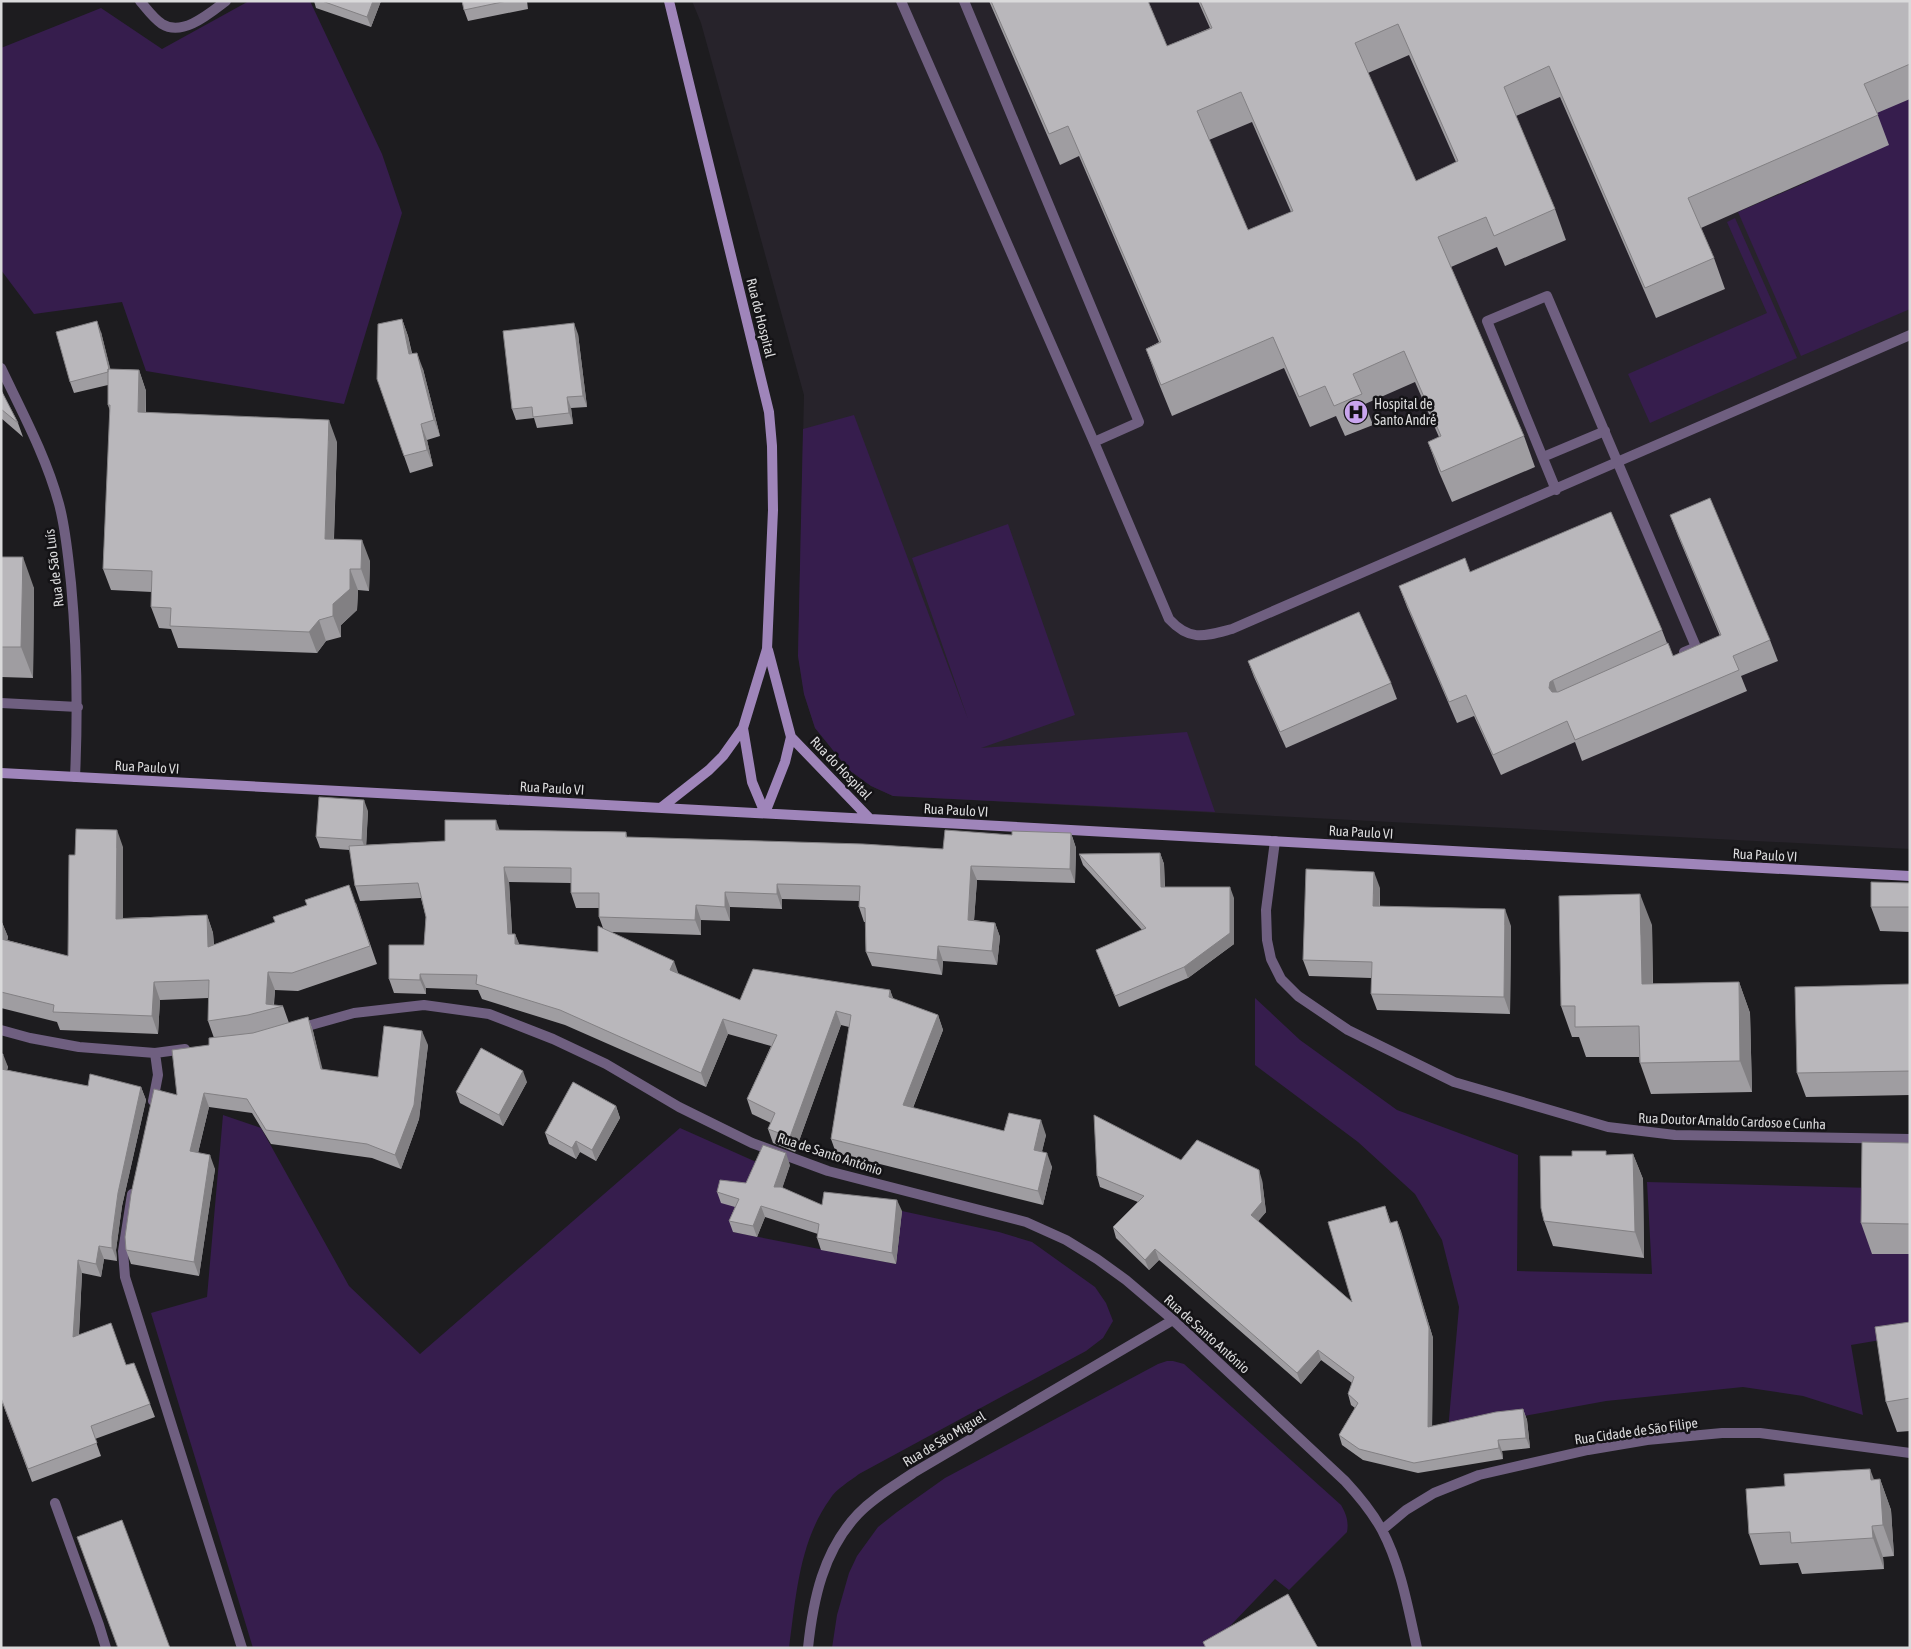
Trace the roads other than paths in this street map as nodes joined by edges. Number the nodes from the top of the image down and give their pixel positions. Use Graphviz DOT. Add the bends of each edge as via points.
graph roads {
  1 [pos="140,1"];
  2 [pos="226,1"];
  3 [pos="669,1"];
  4 [pos="901,1"];
  5 [pos="964,1"];
  6 [pos="1910,335"];
  7 [pos="1,368"];
  8 [pos="1605,431"];
  9 [pos="1094,442"];
  10 [pos="1543,458"];
  11 [pos="1618,462"];
  12 [pos="1556,490"];
  13 [pos="767,649"];
  14 [pos="1678,655"];
  15 [pos="1,703"];
  16 [pos="78,707"];
  17 [pos="743,728"];
  18 [pos="791,737"];
  19 [pos="1,773"];
  20 [pos="75,777"];
  21 [pos="662,808"];
  22 [pos="765,813"];
  23 [pos="870,818"];
  24 [pos="1275,841"];
  25 [pos="1910,876"];
  26 [pos="1,1030"];
  27 [pos="282,1032"];
  28 [pos="191,1048"];
  29 [pos="155,1053"];
  30 [pos="150,1115"];
  31 [pos="1910,1139"];
  32 [pos="135,1179"];
  33 [pos="1173,1320"];
  34 [pos="1910,1453"];
  35 [pos="55,1503"];
  36 [pos="1382,1530"];
  37 [pos="106,1648"];
  38 [pos="242,1648"];
  39 [pos="808,1648"];
  40 [pos="1417,1648"];
  1 -- 2 [label="street" via="169,28 182,28"];
  3 -- 13 [label="main road, Rua do Hospital" via="769,412 773,510"];
  4 -- 9 [label="street"];
  5 -- 9 [label="street" via="1138,422"];
  6 -- 11 [label="street"];
  7 -- 16 [label="street, Rua de São Luís" via="49,470 60,505 74,614"];
  8 -- 10 [label="street"];
  8 -- 10 [label="street" via="1547,296 1486,321"];
  8 -- 11 [label="street"];
  9 -- 12 [label="street" via="1170,619 1179,630 1188,634 1214,634 1232,629"];
  10 -- 12 [label="street"];
  11 -- 12 [label="street"];
  11 -- 14 [label="street" via="1696,646"];
  13 -- 17 [label="main road, Rua do Hospital"];
  13 -- 18 [label="main road, Rua do Hospital"];
  15 -- 16 [label="street"];
  16 -- 20 [label="street, Rua de São Luís"];
  17 -- 21 [label="main road, Rua do Hospital" via="709,770"];
  17 -- 22 [label="main road, Rua do Hospital" via="752,782"];
  18 -- 22 [label="main road, Rua do Hospital"];
  18 -- 23 [label="main road, Rua do Hospital"];
  19 -- 20 [label="main road, Rua Paulo VI"];
  20 -- 21 [label="main road, Rua Paulo VI"];
  21 -- 22 [label="main road, Rua Paulo VI"];
  22 -- 23 [label="main road, Rua Paulo VI"];
  23 -- 24 [label="main road, Rua Paulo VI"];
  24 -- 25 [label="main road, Rua Paulo VI"];
  24 -- 31 [label="street, Rua Doutor Arnaldo Cardoso e Cunha" via="1266,910 1267,940 1271,959 1281,979 1298,996 1348,1030 1454,1082 1608,1128 1639,1132 1694,1136"];
  26 -- 29 [label="street" via="79,1047"];
  27 -- 33 [label="street, Rua de Santo António" via="354,1013 424,1005 489,1014 606,1064 679,1107 752,1143 828,1171 1034,1225 1096,1259"];
  28 -- 29 [label="street"];
  29 -- 30 [label="street" via="158,1075"];
  32 -- 38 [label="street" via="122,1251 125,1277"];
  33 -- 36 [label="street, Rua de Santo António" via="1345,1481"];
  33 -- 39 [label="street, Rua de São Miguel" via="913,1473 872,1501 840,1536 826,1563 811,1618"];
  34 -- 36 [label="street, Rua Cidade de São Filipe" via="1760,1433 1646,1440 1479,1475 1434,1493"];
  35 -- 37 [label="street"];
  36 -- 40 [label="street, Rua de Santo António" via="1405,1594"];
}
